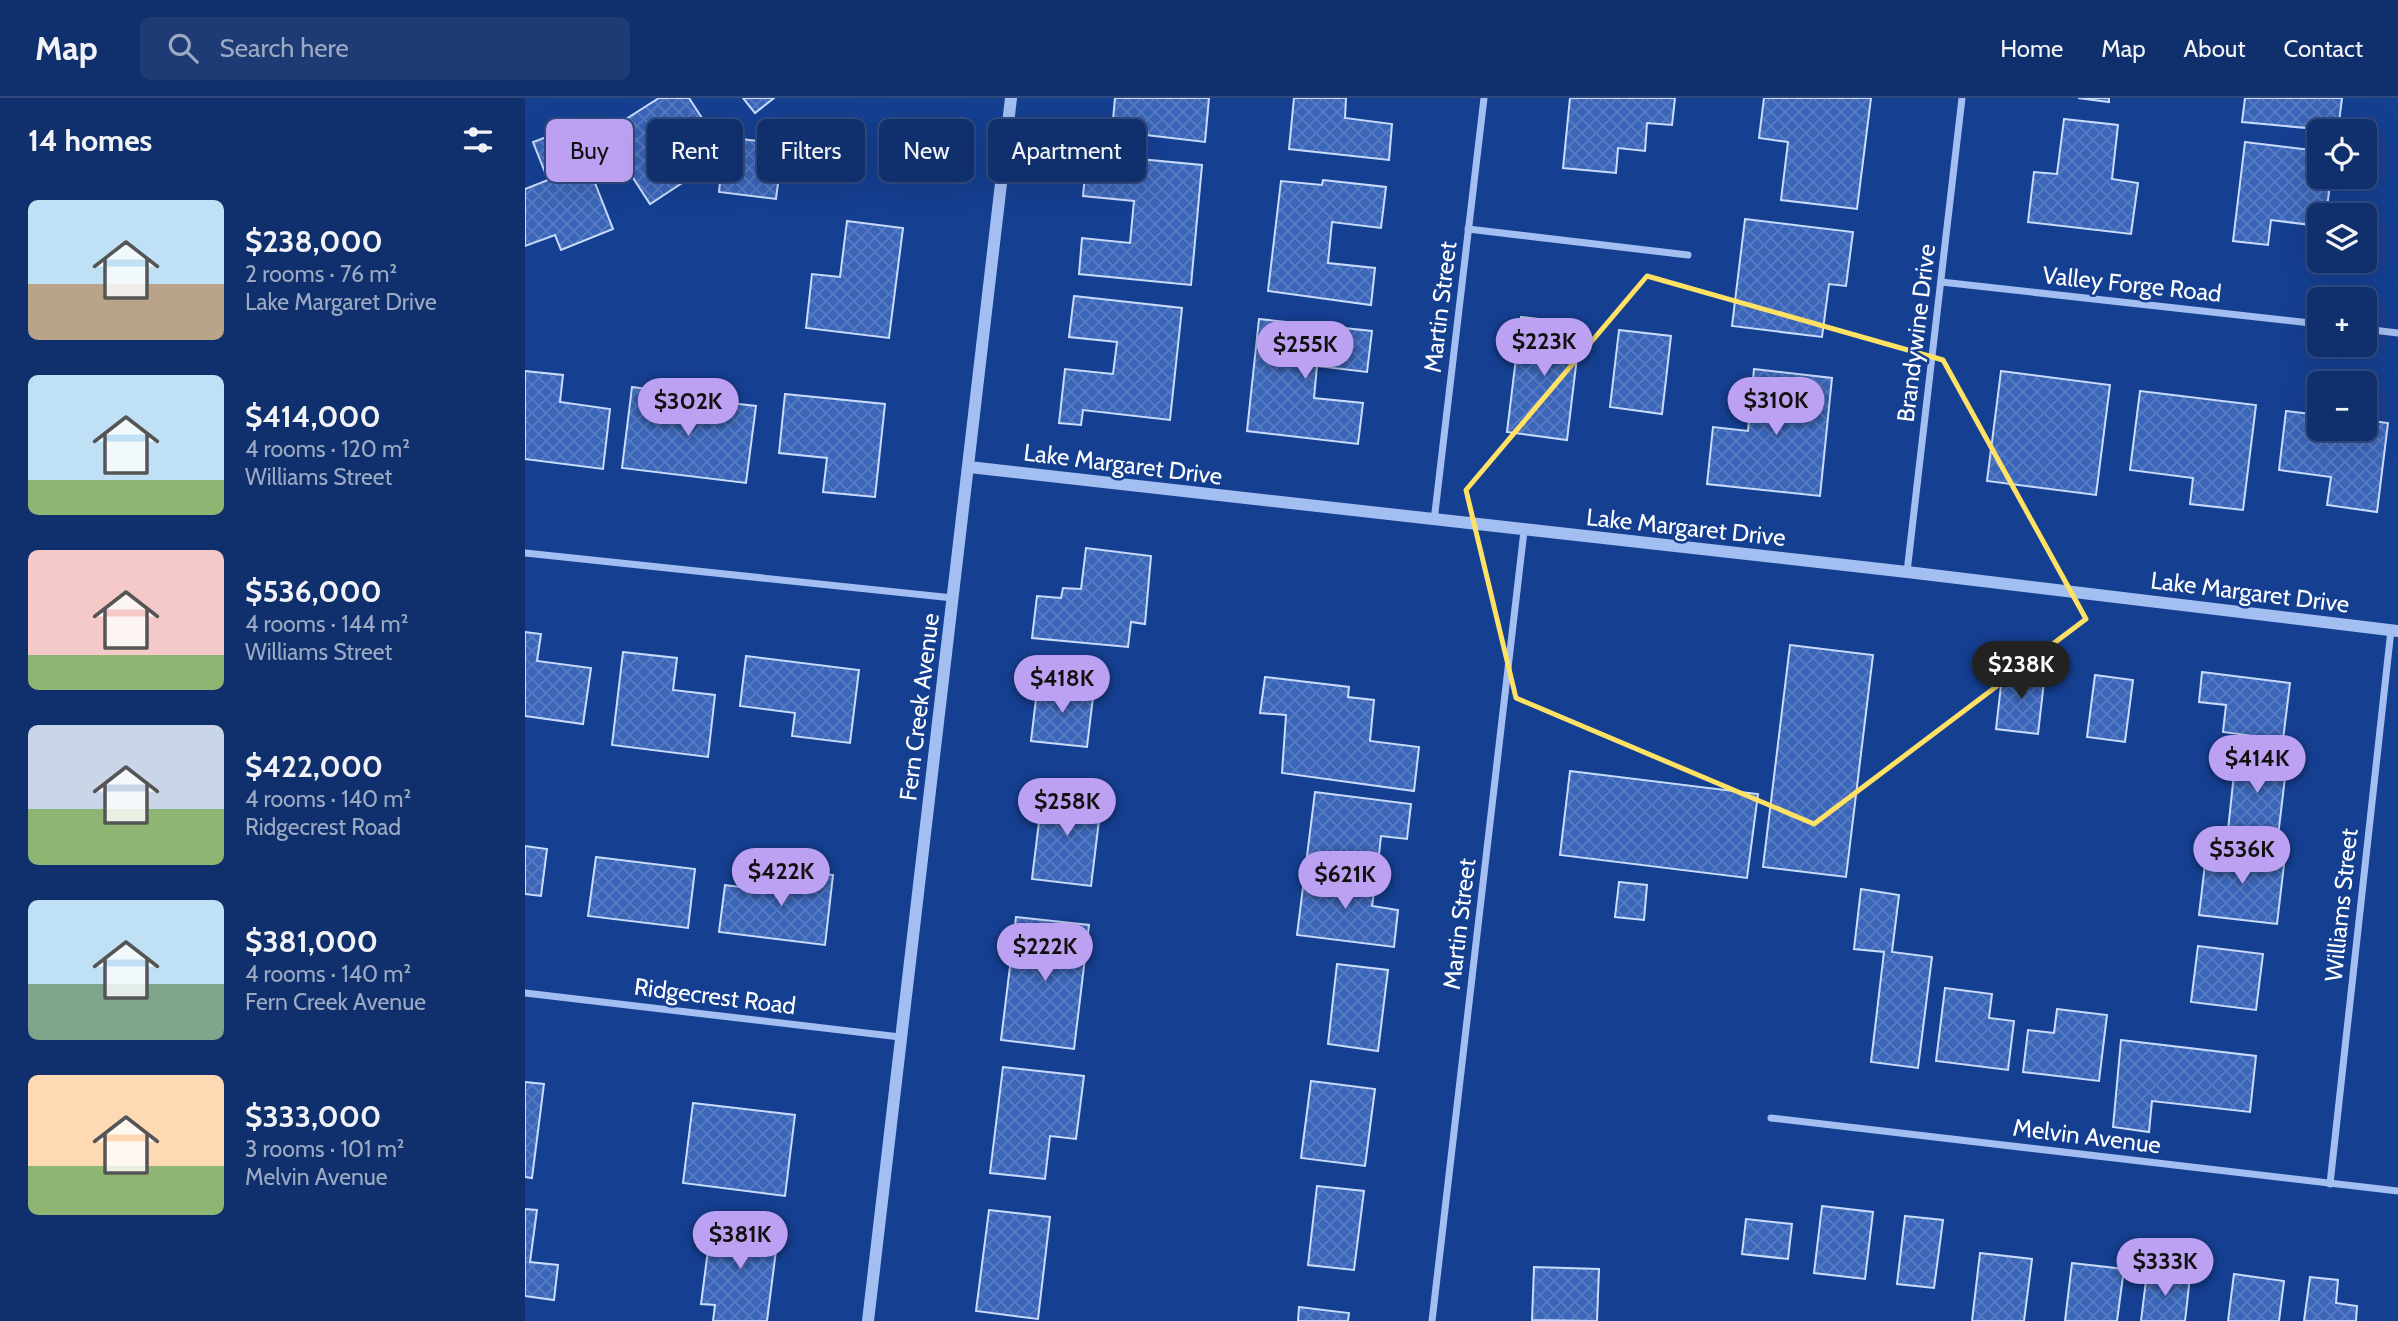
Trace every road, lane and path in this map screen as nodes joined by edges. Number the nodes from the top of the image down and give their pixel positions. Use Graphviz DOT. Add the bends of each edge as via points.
graph roads {
  1 [pos="1011,98"];
  2 [pos="1484,98"];
  3 [pos="1962,98"];
  4 [pos="1468,229"];
  5 [pos="1688,256"];
  6 [pos="1941,282"];
  7 [pos="2307,323"];
  8 [pos="2377,331"];
  9 [pos="2398,333"];
  10 [pos="969,467"];
  11 [pos="1434,521"];
  12 [pos="1524,531"];
  13 [pos="525,553"];
  14 [pos="1907,572"];
  15 [pos="953,598"];
  16 [pos="2395,631"];
  17 [pos="525,993"];
  18 [pos="900,1037"];
  19 [pos="1771,1118"];
  20 [pos="2330,1184"];
  21 [pos="2398,1191"];
  22 [pos="868,1321"];
  23 [pos="1432,1321"];
  1 -- 10 [label="street, Fern Creek Avenue"];
  2 -- 4 [label="street, Martin Street"];
  3 -- 6 [label="street, Brandywine Drive"];
  4 -- 5 [label="street"];
  4 -- 11 [label="street, Martin Street"];
  6 -- 7 [label="street, Valley Forge Road"];
  6 -- 14 [label="street, Brandywine Drive"];
  8 -- 9 [label="street"];
  10 -- 11 [label="street, Lake Margaret Drive"];
  10 -- 15 [label="street, Fern Creek Avenue"];
  11 -- 12 [label="street, Lake Margaret Drive"];
  12 -- 14 [label="street, Lake Margaret Drive"];
  12 -- 23 [label="street, Martin Street"];
  13 -- 15 [label="street"];
  14 -- 16 [label="street, Lake Margaret Drive"];
  15 -- 18 [label="street, Fern Creek Avenue"];
  16 -- 20 [label="street, Williams Street"];
  17 -- 18 [label="street, Ridgecrest Road"];
  18 -- 22 [label="street, Fern Creek Avenue"];
  19 -- 20 [label="street, Melvin Avenue"];
  20 -- 21 [label="street, Melvin Avenue"];
}
